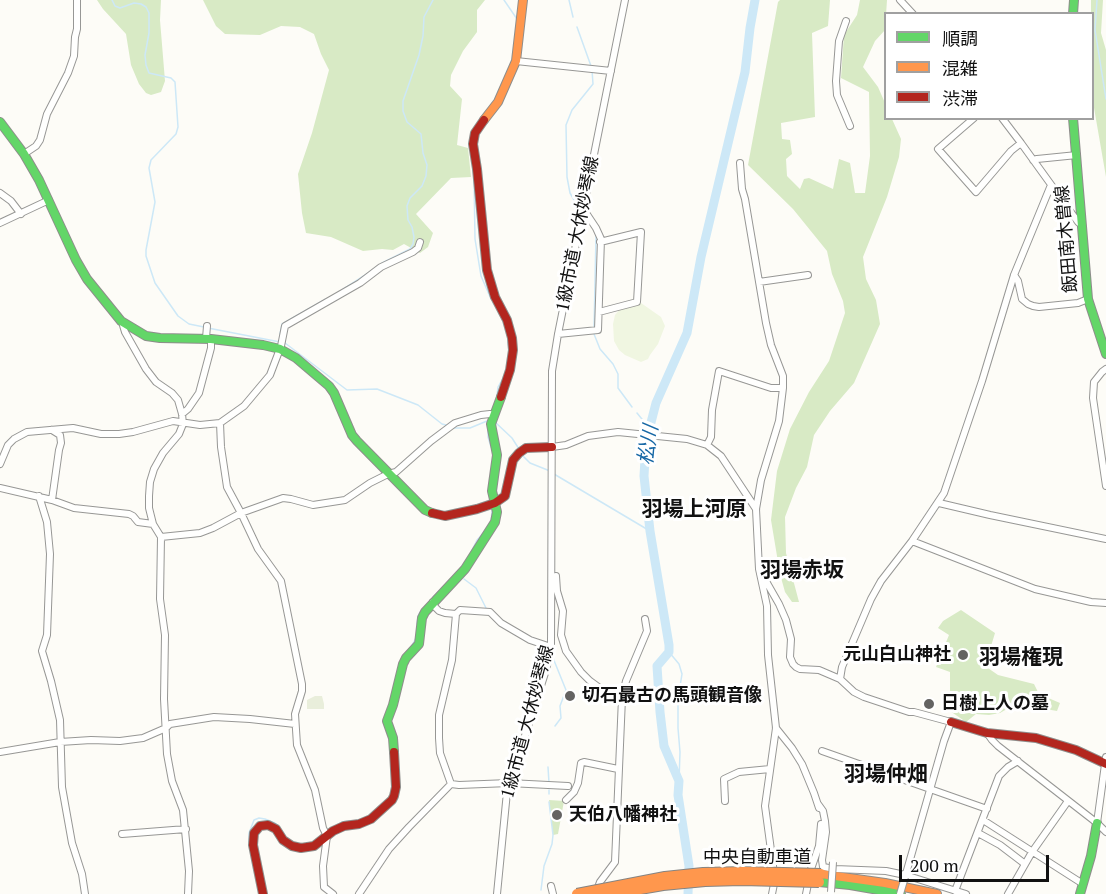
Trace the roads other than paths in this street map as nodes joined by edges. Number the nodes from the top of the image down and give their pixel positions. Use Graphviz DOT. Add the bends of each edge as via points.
graph roads {
  1 [pos="77,0"];
  2 [pos="523,0"];
  3 [pos="625,0"];
  4 [pos="900,0"];
  5 [pos="911,12"];
  6 [pos="846,21"];
  7 [pos="516,61"];
  8 [pos="611,71"];
  9 [pos="972,120"];
  10 [pos="1004,120"];
  11 [pos="1073,120"];
  12 [pos="0,122"];
  13 [pos="850,126"];
  14 [pos="1022,143"];
  15 [pos="24,154"];
  16 [pos="1077,155"];
  17 [pos="1033,160"];
  18 [pos="740,164"];
  19 [pos="1050,185"];
  20 [pos="0,193"];
  21 [pos="49,200"];
  22 [pos="584,210"];
  23 [pos="21,213"];
  24 [pos="0,223"];
  25 [pos="1083,225"];
  26 [pos="420,242"];
  27 [pos="600,242"];
  28 [pos="808,275"];
  29 [pos="1014,275"];
  30 [pos="759,282"];
  31 [pos="1088,299"];
  32 [pos="599,312"];
  33 [pos="122,321"];
  34 [pos="207,334"];
  35 [pos="558,334"];
  36 [pos="281,345"];
  37 [pos="1106,354"];
  38 [pos="1106,369"];
  39 [pos="783,388"];
  40 [pos="182,414"];
  41 [pos="492,418"];
  42 [pos="220,423"];
  43 [pos="183,424"];
  44 [pos="51,430"];
  45 [pos="707,445"];
  46 [pos="552,447"];
  47 [pos="0,464"];
  48 [pos="388,474"];
  49 [pos="1106,486"];
  50 [pos="0,488"];
  51 [pos="39,496"];
  52 [pos="52,500"];
  53 [pos="939,502"];
  54 [pos="495,503"];
  55 [pos="756,508"];
  56 [pos="241,513"];
  57 [pos="153,524"];
  58 [pos="160,537"];
  59 [pos="1106,539"];
  60 [pos="912,541"];
  61 [pos="552,557"];
  62 [pos="760,573"];
  63 [pos="433,602"];
  64 [pos="1106,603"];
  65 [pos="456,614"];
  66 [pos="645,619"];
  67 [pos="551,647"];
  68 [pos="840,679"];
  69 [pos="622,698"];
  70 [pos="951,722"];
  71 [pos="295,724"];
  72 [pos="166,728"];
  73 [pos="776,728"];
  74 [pos="987,734"];
  75 [pos="60,742"];
  76 [pos="822,751"];
  77 [pos="0,752"];
  78 [pos="1018,761"];
  79 [pos="1105,761"];
  80 [pos="618,769"];
  81 [pos="770,769"];
  82 [pos="509,783"];
  83 [pos="451,784"];
  84 [pos="568,786"];
  85 [pos="931,789"];
  86 [pos="567,800"];
  87 [pos="725,801"];
  88 [pos="1068,801"];
  89 [pos="818,804"];
  90 [pos="987,809"];
  91 [pos="983,820"];
  92 [pos="1097,823"];
  93 [pos="186,829"];
  94 [pos="1106,832"];
  95 [pos="978,833"];
  96 [pos="122,834"];
  97 [pos="327,836"];
  98 [pos="1032,852"];
  99 [pos="833,862"];
  100 [pos="1025,864"];
  101 [pos="905,876"];
  102 [pos="820,878"];
  103 [pos="551,886"];
  104 [pos="1082,889"];
  105 [pos="955,891"];
  106 [pos="830,893"];
  107 [pos="85,894"];
  108 [pos="188,894"];
  109 [pos="263,894"];
  110 [pos="333,894"];
  111 [pos="359,894"];
  112 [pos="497,894"];
  113 [pos="553,894"];
  114 [pos="577,894"];
  115 [pos="595,894"];
  116 [pos="612,894"];
  117 [pos="772,894"];
  118 [pos="806,894"];
  119 [pos="900,894"];
  120 [pos="937,894"];
  121 [pos="966,894"];
  122 [pos="1008,894"];
  1 -- 15 [label="street" via="77,29 68,73 47,114 40,140"];
  2 -- 7 [label="main road"];
  3 -- 8 [label="street, 1級市道 大休妙琴線"];
  4 -- 5 [label="street"];
  6 -- 13 [label="street" via="839,41 836,81 837,95"];
  7 -- 8 [label="street"];
  7 -- 41 [label="main road" via="498,102 475,133 473,144 488,270 495,297 507,320 513,350 510,370"];
  8 -- 22 [label="street, 1級市道 大休妙琴線"];
  9 -- 14 [label="street" via="938,149 976,192"];
  10 -- 14 [label="street"];
  11 -- 16 [label="main road, 飯田南木曽線"];
  12 -- 15 [label="main road"];
  14 -- 17 [label="street"];
  15 -- 21 [label="main road"];
  16 -- 17 [label="street"];
  16 -- 25 [label="main road, 飯田南木曽線"];
  17 -- 19 [label="street"];
  18 -- 30 [label="street"];
  19 -- 25 [label="street"];
  19 -- 29 [label="street"];
  20 -- 23 [label="street"];
  21 -- 23 [label="street"];
  21 -- 33 [label="main road" via="87,279"];
  22 -- 27 [label="street"];
  22 -- 35 [label="street, 1級市道 大休妙琴線"];
  23 -- 24 [label="street"];
  25 -- 31 [label="main road, 飯田南木曽線"];
  26 -- 36 [label="street" via="413,252 381,267 285,326"];
  27 -- 32 [label="street"];
  27 -- 32 [label="street" via="640,232 637,302"];
  28 -- 30 [label="street"];
  29 -- 31 [label="street" via="1022,299 1032,306"];
  29 -- 53 [label="street"];
  30 -- 39 [label="street"];
  31 -- 37 [label="main road, 飯田南木曽線"];
  32 -- 35 [label="street" via="598,330"];
  33 -- 34 [label="main road" via="146,336"];
  33 -- 40 [label="street" via="146,369 178,400"];
  34 -- 36 [label="main road"];
  34 -- 40 [label="street" via="211,348 199,393"];
  35 -- 46 [label="street, 1級市道 大休妙琴線" via="552,371"];
  36 -- 42 [label="street" via="270,375 244,406"];
  36 -- 48 [label="main road" via="329,386 352,435"];
  38 -- 49 [label="street" via="1094,382 1093,398"];
  39 -- 45 [label="street" via="771,388 719,371"];
  39 -- 55 [label="street" via="779,422"];
  40 -- 43 [label="street"];
  41 -- 48 [label="street" via="481,415 452,425 396,472"];
  41 -- 54 [label="main road" via="497,455 492,491"];
  42 -- 43 [label="street"];
  42 -- 56 [label="street" via="227,487"];
  43 -- 44 [label="street" via="173,422 119,434 73,428"];
  43 -- 57 [label="street" via="163,453 150,482"];
  44 -- 47 [label="street" via="27,432 14,439"];
  44 -- 52 [label="street" via="60,435 61,443"];
  45 -- 46 [label="street" via="662,435 618,432"];
  45 -- 55 [label="street" via="721,456"];
  46 -- 54 [label="main road" via="520,451 513,460 505,496"];
  46 -- 61 [label="street, 1級市道 大休妙琴線"];
  48 -- 54 [label="main road" via="421,507 435,515 456,514"];
  48 -- 56 [label="street" via="345,500 313,504 283,498"];
  50 -- 51 [label="street"];
  51 -- 52 [label="street"];
  51 -- 75 [label="street" via="47,522 50,554 47,635 42,651 60,720"];
  52 -- 57 [label="street" via="74,508 129,514 138,522"];
  53 -- 59 [label="street"];
  53 -- 60 [label="street"];
  54 -- 63 [label="main road" via="495,522 465,569"];
  55 -- 62 [label="street"];
  56 -- 58 [label="street" via="200,533"];
  56 -- 71 [label="street" via="258,549 281,581 302,684"];
  57 -- 58 [label="street"];
  58 -- 72 [label="street"];
  60 -- 64 [label="street" via="1035,589"];
  60 -- 68 [label="street" via="881,581 842,666"];
  61 -- 67 [label="street, 1級市道 大休妙琴線"];
  61 -- 69 [label="street" via="566,651 590,681"];
  62 -- 68 [label="street" via="786,620 793,664"];
  62 -- 73 [label="street" via="767,606"];
  63 -- 65 [label="street" via="439,611"];
  63 -- 97 [label="main road" via="422,618 419,644 403,664 387,721 396,770 394,796 370,819 344,826"];
  65 -- 67 [label="street" via="460,610 490,612 530,640"];
  65 -- 83 [label="street" via="452,660 439,715 440,753"];
  66 -- 69 [label="street" via="647,631"];
  67 -- 82 [label="street, 1級市道 大休妙琴線"];
  68 -- 70 [label="street" via="864,697"];
  69 -- 80 [label="street"];
  70 -- 74 [label="main road"];
  70 -- 85 [label="street"];
  71 -- 72 [label="street" via="214,717 170,724"];
  71 -- 97 [label="street" via="297,745 315,790"];
  72 -- 75 [label="street" via="143,738"];
  72 -- 93 [label="street" via="169,769"];
  73 -- 81 [label="street"];
  73 -- 89 [label="street" via="802,764"];
  74 -- 78 [label="street"];
  74 -- 79 [label="main road" via="1036,738"];
  75 -- 77 [label="street"];
  75 -- 107 [label="street" via="65,805"];
  76 -- 85 [label="street"];
  78 -- 88 [label="street"];
  78 -- 90 [label="street" via="999,776"];
  79 -- 92 [label="street"];
  80 -- 86 [label="street" via="581,763 578,783"];
  80 -- 115 [label="street" via="615,862"];
  81 -- 87 [label="street" via="739,772 724,779"];
  81 -- 117 [label="street" via="765,806 773,865"];
  82 -- 83 [label="street"];
  82 -- 84 [label="street"];
  82 -- 112 [label="street, 1級市道 大休妙琴線"];
  83 -- 111 [label="street" via="389,849"];
  85 -- 90 [label="street"];
  85 -- 101 [label="street"];
  88 -- 92 [label="street"];
  88 -- 98 [label="street"];
  89 -- 101 [label="street" via="825,821 823,867"];
  89 -- 118 [label="street" via="822,828"];
  90 -- 91 [label="street"];
  91 -- 95 [label="street"];
  91 -- 98 [label="street"];
  92 -- 94 [label="street"];
  92 -- 104 [label="main road"];
  93 -- 96 [label="street"];
  93 -- 108 [label="street"];
  95 -- 100 [label="street"];
  95 -- 105 [label="street"];
  97 -- 109 [label="main road" via="314,846 301,848 287,844 272,826 260,826 253,845"];
  97 -- 110 [label="street" via="322,866 324,887"];
  98 -- 100 [label="street"];
  98 -- 104 [label="street"];
  99 -- 106 [label="street, bridge"];
  100 -- 122 [label="street"];
  101 -- 105 [label="street"];
  101 -- 119 [label="street, bridge"];
  102 -- 114 [label="main road, 中央自動車道, bridge" via="754,872 703,873"];
  102 -- 116 [label="main road, 中央自動車道, bridge" via="705,881"];
  102 -- 119 [label="main road, 中央自動車道"];
  102 -- 120 [label="main road, 中央自動車道" via="858,878"];
  103 -- 113 [label="street"];
  105 -- 121 [label="street"];
}
